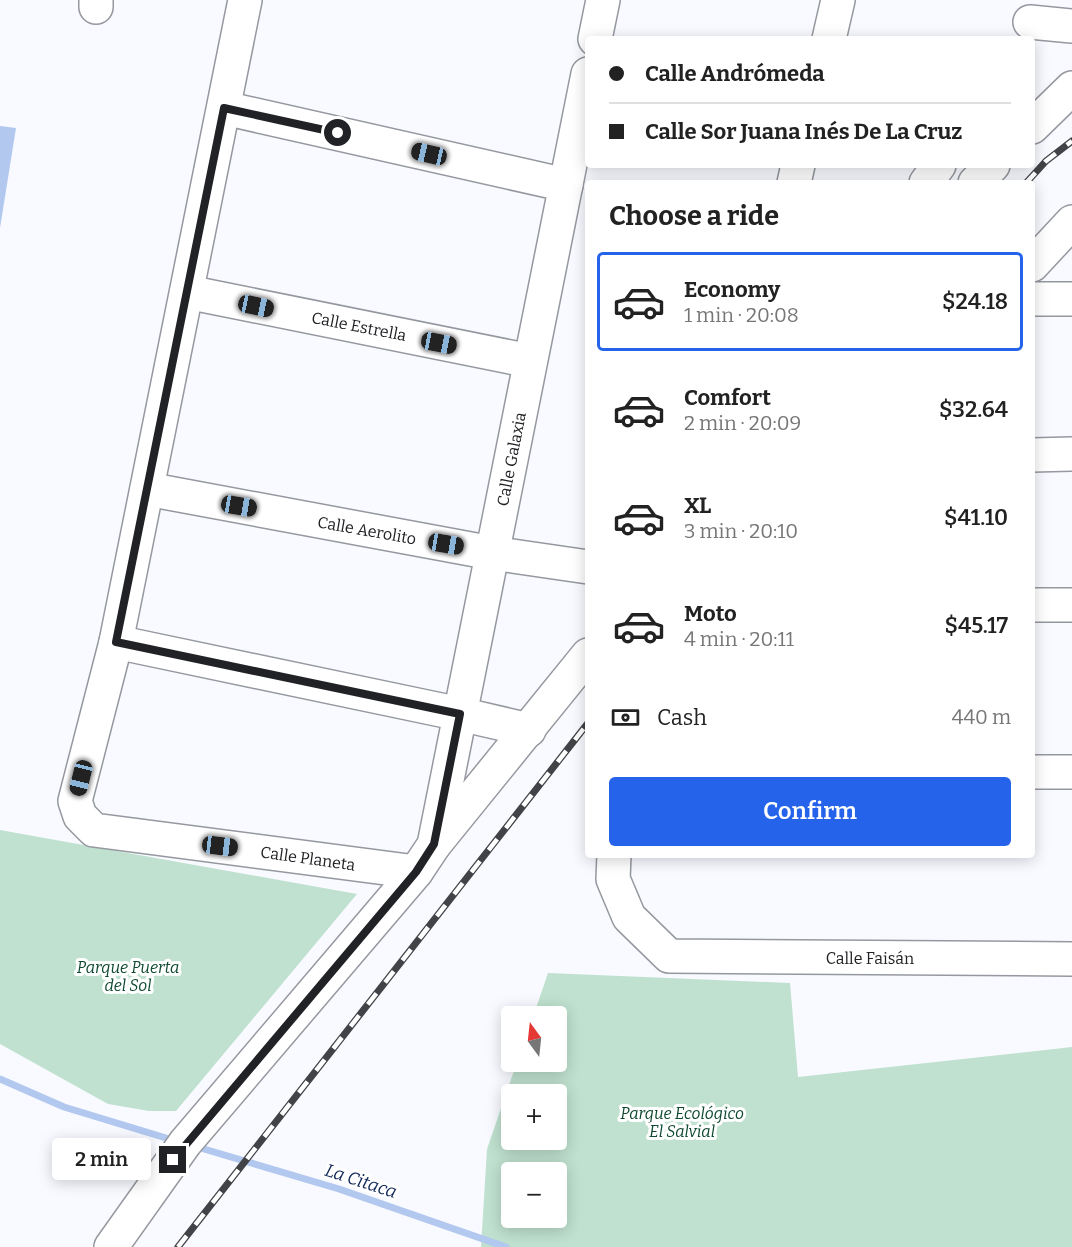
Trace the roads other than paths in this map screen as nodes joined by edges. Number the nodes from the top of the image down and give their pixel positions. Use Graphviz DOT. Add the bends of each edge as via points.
graph roads {
  1 [pos="245,0"];
  2 [pos="603,0"];
  3 [pos="838,0"];
  4 [pos="1030,20"];
  5 [pos="1072,26"];
  6 [pos="596,36"];
  7 [pos="829,36"];
  8 [pos="1072,88"];
  9 [pos="585,89"];
  10 [pos="224,108"];
  11 [pos="1035,124"];
  12 [pos="990,168"];
  13 [pos="978,180"];
  14 [pos="566,185"];
  15 [pos="1072,222"];
  16 [pos="1035,262"];
  17 [pos="187,292"];
  18 [pos="1035,299"];
  19 [pos="1072,299"];
  20 [pos="530,361"];
  21 [pos="1072,454"];
  22 [pos="1035,455"];
  23 [pos="147,489"];
  24 [pos="492,553"];
  25 [pos="585,567"];
  26 [pos="1035,605"];
  27 [pos="1072,605"];
  28 [pos="116,642"];
  29 [pos="585,659"];
  30 [pos="460,714"];
  31 [pos="528,730"];
  32 [pos="1035,772"];
  33 [pos="1072,772"];
  34 [pos="434,844"];
  35 [pos="614,858"];
  36 [pos="416,872"];
  37 [pos="1072,959"];
  38 [pos="111,1247"];
  1 -- 10 [label="street"];
  2 -- 6 [label="street"];
  3 -- 7 [label="street"];
  4 -- 5 [label="street"];
  8 -- 11 [label="street"];
  9 -- 14 [label="street, Calle Galaxia"];
  10 -- 14 [label="street"];
  10 -- 17 [label="street"];
  12 -- 13 [label="street"];
  14 -- 20 [label="street, Calle Galaxia"];
  15 -- 16 [label="street"];
  17 -- 20 [label="street, Calle Estrella"];
  17 -- 23 [label="street"];
  18 -- 19 [label="street"];
  20 -- 24 [label="street, Calle Galaxia"];
  21 -- 22 [label="street"];
  23 -- 24 [label="street, Calle Aerolito"];
  23 -- 28 [label="street"];
  24 -- 25 [label="street, Calle Aerolito"];
  24 -- 30 [label="street, Calle Galaxia"];
  26 -- 27 [label="street"];
  28 -- 30 [label="street"];
  28 -- 36 [label="street, Calle Planeta" via="75,801 80,816 94,830"];
  29 -- 31 [label="street"];
  30 -- 31 [label="street"];
  30 -- 34 [label="street, Calle Galaxia"];
  31 -- 34 [label="street"];
  32 -- 33 [label="street"];
  34 -- 36 [label="street"];
  35 -- 37 [label="street, Calle Faisán" via="613,879 629,917 669,956"];
  36 -- 38 [label="street" via="185,1143"];
}
